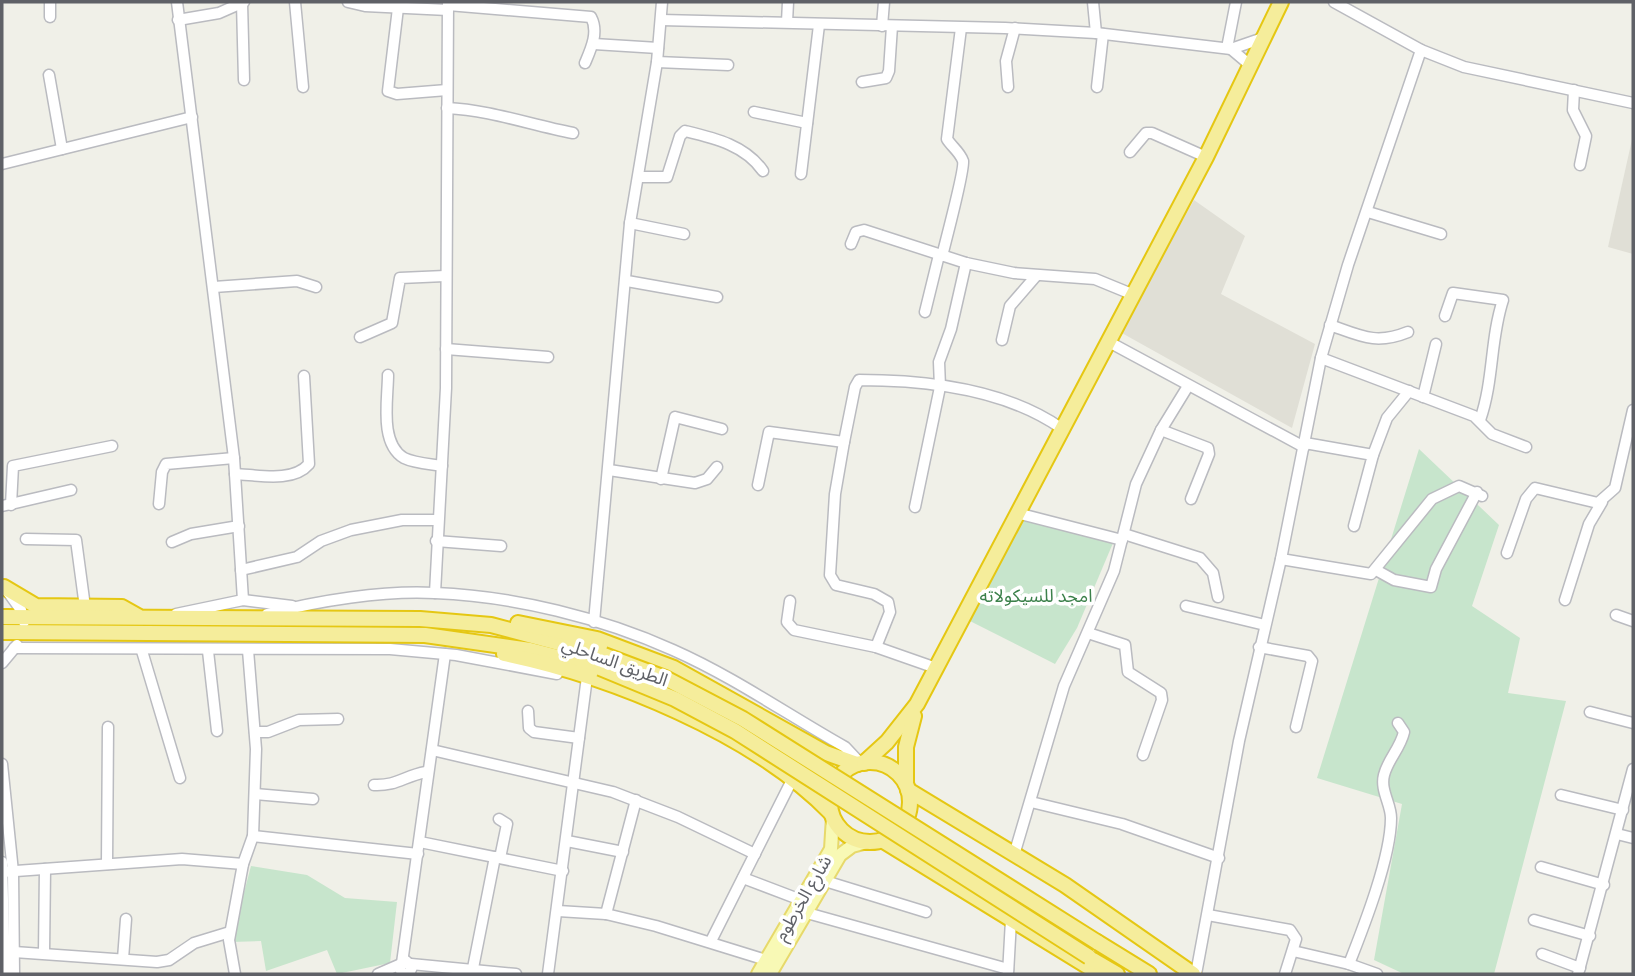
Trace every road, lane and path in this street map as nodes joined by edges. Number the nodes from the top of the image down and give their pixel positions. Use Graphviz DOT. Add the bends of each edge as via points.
graph roads {
  1 [pos="50,2"];
  2 [pos="177,2"];
  3 [pos="243,2"];
  4 [pos="295,2"];
  5 [pos="351,2"];
  6 [pos="662,2"];
  7 [pos="788,2"];
  8 [pos="884,2"];
  9 [pos="1093,2"];
  10 [pos="1236,2"];
  11 [pos="1282,2"];
  12 [pos="1292,2"];
  13 [pos="1334,2"];
  14 [pos="392,6"];
  15 [pos="448,6"];
  16 [pos="50,17"];
  17 [pos="178,20"];
  18 [pos="662,20"];
  19 [pos="787,22"];
  20 [pos="819,25"];
  21 [pos="887,26"];
  22 [pos="961,27"];
  23 [pos="1015,28"];
  24 [pos="1100,33"];
  25 [pos="1264,37"];
  26 [pos="594,44"];
  27 [pos="658,48"];
  28 [pos="1229,48"];
  29 [pos="1421,50"];
  30 [pos="657,62"];
  31 [pos="585,63"];
  32 [pos="728,65"];
  33 [pos="1250,65"];
  34 [pos="48,75"];
  35 [pos="244,80"];
  36 [pos="862,82"];
  37 [pos="1243,85"];
  38 [pos="303,87"];
  39 [pos="1097,87"];
  40 [pos="1008,88"];
  41 [pos="447,90"];
  42 [pos="1574,90"];
  43 [pos="1633,103"];
  44 [pos="447,108"];
  45 [pos="754,112"];
  46 [pos="192,117"];
  47 [pos="807,123"];
  48 [pos="573,133"];
  49 [pos="62,149"];
  50 [pos="1130,152"];
  51 [pos="1206,157"];
  52 [pos="2,164"];
  53 [pos="1580,165"];
  54 [pos="763,171"];
  55 [pos="801,174"];
  56 [pos="639,177"];
  57 [pos="1368,212"];
  58 [pos="630,223"];
  59 [pos="684,234"];
  60 [pos="1441,234"];
  61 [pos="851,244"];
  62 [pos="941,256"];
  63 [pos="966,263"];
  64 [pos="445,276"];
  65 [pos="1035,276"];
  66 [pos="627,281"];
  67 [pos="214,287"];
  68 [pos="316,287"];
  69 [pos="1134,295"];
  70 [pos="717,297"];
  71 [pos="925,312"];
  72 [pos="1446,316"];
  73 [pos="1330,325"];
  74 [pos="1408,332"];
  75 [pos="360,337"];
  76 [pos="1002,340"];
  77 [pos="1109,342"];
  78 [pos="1436,344"];
  79 [pos="446,349"];
  80 [pos="548,358"];
  81 [pos="1321,358"];
  82 [pos="388,375"];
  83 [pos="304,376"];
  84 [pos="1188,386"];
  85 [pos="940,387"];
  86 [pos="1409,391"];
  87 [pos="1423,397"];
  88 [pos="1633,410"];
  89 [pos="1480,420"];
  90 [pos="1061,428"];
  91 [pos="722,429"];
  92 [pos="1161,430"];
  93 [pos="844,442"];
  94 [pos="1305,445"];
  95 [pos="112,446"];
  96 [pos="1526,447"];
  97 [pos="1373,455"];
  98 [pos="234,458"];
  99 [pos="442,466"];
  100 [pos="717,467"];
  101 [pos="609,470"];
  102 [pos="235,474"];
  103 [pos="661,479"];
  104 [pos="758,485"];
  105 [pos="71,490"];
  106 [pos="1191,499"];
  107 [pos="1602,502"];
  108 [pos="159,504"];
  109 [pos="6,505"];
  110 [pos="915,507"];
  111 [pos="1017,513"];
  112 [pos="438,520"];
  113 [pos="239,526"];
  114 [pos="1354,526"];
  115 [pos="1123,537"];
  116 [pos="26,539"];
  117 [pos="436,541"];
  118 [pos="172,542"];
  119 [pos="501,545"];
  120 [pos="1507,553"];
  121 [pos="1281,559"];
  122 [pos="241,570"];
  123 [pos="1376,570"];
  124 [pos="3,585"];
  125 [pos="435,593"];
  126 [pos="1219,597"];
  127 [pos="243,600"];
  128 [pos="1565,600"];
  129 [pos="790,601"];
  130 [pos="292,606"];
  131 [pos="1185,606"];
  132 [pos="85,607"];
  133 [pos="1616,615"];
  134 [pos="2,617"];
  135 [pos="139,617"];
  136 [pos="166,617"];
  137 [pos="249,619"];
  138 [pos="1633,621"];
  139 [pos="594,622"];
  140 [pos="24,625"];
  141 [pos="491,625"];
  142 [pos="1265,625"];
  143 [pos="2,632"];
  144 [pos="1088,633"];
  145 [pos="425,635"];
  146 [pos="876,647"];
  147 [pos="1259,647"];
  148 [pos="14,648"];
  149 [pos="248,650"];
  150 [pos="142,651"];
  151 [pos="208,651"];
  152 [pos="445,654"];
  153 [pos="3,660"];
  154 [pos="602,661"];
  155 [pos="936,668"];
  156 [pos="587,679"];
  157 [pos="918,704"];
  158 [pos="528,711"];
  159 [pos="1590,712"];
  160 [pos="338,719"];
  161 [pos="1398,723"];
  162 [pos="1633,723"];
  163 [pos="108,727"];
  164 [pos="1296,727"];
  165 [pos="217,731"];
  166 [pos="255,732"];
  167 [pos="579,738"];
  168 [pos="432,750"];
  169 [pos="1143,755"];
  170 [pos="861,763"];
  171 [pos="2,764"];
  172 [pos="1633,769"];
  173 [pos="426,772"];
  174 [pos="180,778"];
  175 [pos="793,778"];
  176 [pos="575,783"];
  177 [pos="374,785"];
  178 [pos="907,787"];
  179 [pos="254,794"];
  180 [pos="1561,795"];
  181 [pos="313,799"];
  182 [pos="636,800"];
  183 [pos="1031,802"];
  184 [pos="1623,810"];
  185 [pos="832,815"];
  186 [pos="499,819"];
  187 [pos="1617,834"];
  188 [pos="253,836"];
  189 [pos="1633,838"];
  190 [pos="882,840"];
  191 [pos="567,841"];
  192 [pos="421,842"];
  193 [pos="866,842"];
  194 [pos="623,852"];
  195 [pos="418,854"];
  196 [pos="755,854"];
  197 [pos="1014,855"];
  198 [pos="498,857"];
  199 [pos="1219,858"];
  200 [pos="107,864"];
  201 [pos="243,864"];
  202 [pos="1541,867"];
  203 [pos="45,869"];
  204 [pos="5,870"];
  205 [pos="564,871"];
  206 [pos="743,878"];
  207 [pos="825,881"];
  208 [pos="1604,885"];
  209 [pos="804,907"];
  210 [pos="558,911"];
  211 [pos="926,912"];
  212 [pos="606,914"];
  213 [pos="1208,915"];
  214 [pos="126,919"];
  215 [pos="1011,920"];
  216 [pos="1534,920"];
  217 [pos="230,932"];
  218 [pos="1590,936"];
  219 [pos="711,941"];
  220 [pos="1293,951"];
  221 [pos="13,952"];
  222 [pos="44,954"];
  223 [pos="1542,954"];
  224 [pos="123,959"];
  225 [pos="766,960"];
  226 [pos="1349,964"];
  227 [pos="473,968"];
  228 [pos="405,969"];
  229 [pos="1008,971"];
  230 [pos="1579,971"];
  231 [pos="5,974"];
  232 [pos="14,974"];
  233 [pos="235,974"];
  234 [pos="378,974"];
  235 [pos="389,974"];
  236 [pos="516,974"];
  237 [pos="548,974"];
  238 [pos="758,974"];
  239 [pos="770,974"];
  240 [pos="1100,974"];
  241 [pos="1117,974"];
  242 [pos="1149,974"];
  243 [pos="1195,974"];
  244 [pos="1285,974"];
  245 [pos="1377,974"];
  1 -- 16 [label="street"];
  2 -- 17 [label="street"];
  3 -- 17 [label="street" via="219,13"];
  3 -- 35 [label="street"];
  4 -- 38 [label="street"];
  5 -- 14 [label="street"];
  6 -- 18 [label="street"];
  7 -- 19 [label="street"];
  8 -- 21 [label="street"];
  9 -- 24 [label="street"];
  10 -- 28 [label="street"];
  11 -- 25 [label="highway"];
  12 -- 37 [label="highway"];
  13 -- 29 [label="street"];
  14 -- 15 [label="street"];
  14 -- 41 [label="street" via="388,91"];
  15 -- 26 [label="street" via="584,15 594,23"];
  15 -- 41 [label="street"];
  17 -- 46 [label="street"];
  18 -- 19 [label="street"];
  18 -- 27 [label="street"];
  19 -- 20 [label="street"];
  20 -- 21 [label="street"];
  20 -- 47 [label="street"];
  21 -- 22 [label="street"];
  21 -- 36 [label="street" via="886,78"];
  22 -- 23 [label="street"];
  22 -- 62 [label="street" via="947,138 962,158 964,169"];
  23 -- 24 [label="street"];
  23 -- 40 [label="street" via="1006,61"];
  24 -- 28 [label="street"];
  24 -- 39 [label="street"];
  25 -- 28 [label="street"];
  25 -- 33 [label="highway"];
  26 -- 27 [label="street"];
  26 -- 31 [label="street"];
  27 -- 30 [label="street"];
  28 -- 33 [label="street"];
  29 -- 42 [label="street" via="1464,67"];
  29 -- 57 [label="street"];
  30 -- 32 [label="street"];
  30 -- 56 [label="street"];
  33 -- 37 [label="highway"];
  34 -- 49 [label="street"];
  37 -- 51 [label="highway"];
  41 -- 44 [label="street"];
  42 -- 43 [label="street"];
  42 -- 53 [label="street" via="1573,110 1586,136"];
  44 -- 48 [label="street"];
  44 -- 64 [label="street"];
  45 -- 47 [label="street"];
  46 -- 49 [label="street"];
  46 -- 67 [label="street"];
  47 -- 55 [label="street"];
  49 -- 52 [label="street"];
  50 -- 51 [label="street" via="1146,133 1152,133"];
  51 -- 69 [label="highway"];
  54 -- 56 [label="street" via="754,158 718,139 681,131 667,177"];
  56 -- 58 [label="street"];
  57 -- 60 [label="street"];
  57 -- 73 [label="street"];
  58 -- 59 [label="street"];
  58 -- 66 [label="street"];
  61 -- 62 [label="street" via="856,232 864,230"];
  62 -- 63 [label="street"];
  62 -- 71 [label="street"];
  63 -- 65 [label="street"];
  63 -- 85 [label="street" via="939,362"];
  64 -- 75 [label="street" via="400,278 392,323"];
  64 -- 79 [label="street"];
  65 -- 69 [label="street" via="1095,279"];
  65 -- 76 [label="street" via="1010,306"];
  66 -- 70 [label="street"];
  66 -- 101 [label="street"];
  67 -- 68 [label="street" via="297,281"];
  67 -- 98 [label="street"];
  69 -- 77 [label="highway"];
  72 -- 89 [label="street" via="1453,293 1503,300 1493,328 1489,392"];
  73 -- 74 [label="street" via="1376,340"];
  73 -- 81 [label="street"];
  77 -- 84 [label="street"];
  77 -- 90 [label="highway"];
  78 -- 87 [label="street"];
  79 -- 80 [label="street"];
  79 -- 99 [label="street"];
  81 -- 86 [label="street"];
  81 -- 94 [label="street"];
  82 -- 99 [label="street" via="387,421 393,445 406,459"];
  83 -- 102 [label="street" via="309,464 290,475"];
  84 -- 92 [label="street"];
  84 -- 94 [label="street"];
  85 -- 90 [label="street" via="1016,402"];
  85 -- 93 [label="street" via="859,380"];
  85 -- 110 [label="street"];
  86 -- 87 [label="street"];
  86 -- 97 [label="street" via="1387,418"];
  87 -- 89 [label="street"];
  88 -- 107 [label="street" via="1615,488"];
  89 -- 96 [label="street" via="1492,434"];
  90 -- 111 [label="highway"];
  91 -- 103 [label="street" via="674,417"];
  92 -- 106 [label="street" via="1208,447"];
  92 -- 115 [label="street" via="1136,484"];
  93 -- 104 [label="street" via="769,432"];
  93 -- 146 [label="street" via="835,494 830,575 836,585 888,602 890,612"];
  94 -- 97 [label="street"];
  94 -- 121 [label="street"];
  95 -- 109 [label="street" via="13,466"];
  97 -- 114 [label="street"];
  98 -- 102 [label="street"];
  98 -- 108 [label="street" via="166,464"];
  99 -- 112 [label="street"];
  100 -- 103 [label="street" via="695,484"];
  101 -- 103 [label="street"];
  101 -- 139 [label="street"];
  102 -- 113 [label="street"];
  105 -- 109 [label="street"];
  107 -- 120 [label="street" via="1535,488 1526,499"];
  107 -- 128 [label="street" via="1589,524"];
  111 -- 115 [label="street"];
  111 -- 155 [label="highway"];
  112 -- 117 [label="street"];
  112 -- 122 [label="street" via="402,520 351,530 321,541 304,555"];
  113 -- 118 [label="street"];
  113 -- 122 [label="street"];
  115 -- 126 [label="street" via="1200,558 1213,573"];
  115 -- 144 [label="street"];
  116 -- 132 [label="street" via="76,540"];
  117 -- 119 [label="street"];
  117 -- 125 [label="street"];
  121 -- 123 [label="street" via="1366,575"];
  121 -- 142 [label="street"];
  122 -- 127 [label="street"];
  123 -- 123 [label="street" via="1437,496 1459,486 1479,494 1436,569 1431,587 1394,580"];
  124 -- 132 [label="highway" via="36,606"];
  124 -- 140 [label="street"];
  125 -- 130 [label="street"];
  125 -- 139 [label="street" via="514,603"];
  127 -- 130 [label="street"];
  127 -- 136 [label="street"];
  129 -- 146 [label="street" via="787,622 794,630"];
  130 -- 137 [label="street"];
  131 -- 142 [label="street"];
  132 -- 135 [label="highway" via="126,607"];
  133 -- 138 [label="street"];
  134 -- 140 [label="highway, الطريق الساحلي"];
  135 -- 136 [label="highway, الطريق الساحلي"];
  135 -- 140 [label="highway, الطريق الساحلي"];
  136 -- 137 [label="highway, الطريق الساحلي"];
  137 -- 141 [label="highway, الطريق الساحلي" via="420,619"];
  139 -- 170 [label="street" via="703,664 845,747"];
  140 -- 143 [label="highway, الطريق الساحلي"];
  140 -- 145 [label="highway, الطريق الساحلي"];
  140 -- 148 [label="street"];
  141 -- 154 [label="highway, الطريق الساحلي"];
  141 -- 170 [label="highway" via="553,628 631,650 705,683 818,749"];
  142 -- 147 [label="street"];
  144 -- 169 [label="street" via="1125,645 1128,672 1161,693"];
  144 -- 183 [label="street" via="1061,694"];
  145 -- 154 [label="highway, الطريق الساحلي"];
  145 -- 156 [label="highway"];
  146 -- 155 [label="street"];
  147 -- 164 [label="street" via="1311,658"];
  147 -- 199 [label="street"];
  148 -- 150 [label="street"];
  148 -- 153 [label="street"];
  149 -- 151 [label="street"];
  149 -- 152 [label="street" via="335,648"];
  149 -- 166 [label="street"];
  150 -- 151 [label="street"];
  150 -- 174 [label="street"];
  151 -- 165 [label="street"];
  152 -- 156 [label="street"];
  152 -- 168 [label="street"];
  154 -- 241 [label="highway, الطريق الساحلي, bridge" via="735,732"];
  154 -- 242 [label="highway, الطريق الساحلي, bridge" via="664,678 743,719"];
  155 -- 157 [label="highway"];
  156 -- 167 [label="street"];
  156 -- 175 [label="highway" via="676,711"];
  157 -- 170 [label="highway" via="887,742"];
  157 -- 178 [label="highway" via="906,747"];
  158 -- 167 [label="street" via="534,732"];
  159 -- 162 [label="street"];
  160 -- 166 [label="street" via="299,720"];
  161 -- 226 [label="street" via="1404,732 1400,748 1383,782 1391,816 1385,854"];
  163 -- 200 [label="street"];
  166 -- 179 [label="street"];
  167 -- 176 [label="street"];
  168 -- 173 [label="street"];
  168 -- 176 [label="street"];
  170 -- 178 [label="highway" via="893,769"];
  170 -- 185 [label="highway" via="835,783"];
  171 -- 204 [label="street"];
  172 -- 184 [label="street"];
  173 -- 177 [label="street" via="391,786"];
  173 -- 192 [label="street"];
  175 -- 185 [label="highway"];
  175 -- 196 [label="street"];
  176 -- 182 [label="street"];
  176 -- 191 [label="street"];
  178 -- 190 [label="highway" via="905,820 900,829"];
  178 -- 197 [label="highway"];
  179 -- 181 [label="street"];
  179 -- 188 [label="street"];
  180 -- 184 [label="street"];
  182 -- 194 [label="street"];
  182 -- 196 [label="street"];
  183 -- 197 [label="street"];
  183 -- 199 [label="street" via="1122,824"];
  184 -- 187 [label="street"];
  185 -- 193 [label="highway" via="846,834"];
  185 -- 209 [label="main road, شارع الخرطوم" via="831,849"];
  186 -- 198 [label="street" via="507,824"];
  187 -- 189 [label="street"];
  187 -- 208 [label="street"];
  188 -- 195 [label="street"];
  188 -- 201 [label="street"];
  190 -- 193 [label="highway"];
  190 -- 215 [label="highway"];
  191 -- 194 [label="street"];
  191 -- 205 [label="street"];
  192 -- 195 [label="street"];
  192 -- 198 [label="street"];
  193 -- 207 [label="main road, شارع الخرطوم" via="845,850"];
  194 -- 212 [label="street"];
  195 -- 228 [label="street"];
  196 -- 206 [label="street"];
  197 -- 243 [label="highway"];
  198 -- 205 [label="street"];
  198 -- 227 [label="street"];
  199 -- 213 [label="street"];
  200 -- 201 [label="street" via="182,859"];
  200 -- 203 [label="street"];
  201 -- 217 [label="street"];
  202 -- 208 [label="street"];
  203 -- 204 [label="street"];
  203 -- 222 [label="street"];
  204 -- 221 [label="street"];
  204 -- 231 [label="street"];
  205 -- 210 [label="street"];
  206 -- 209 [label="street"];
  206 -- 219 [label="street"];
  207 -- 209 [label="main road, شارع الخرطوم"];
  207 -- 211 [label="street"];
  208 -- 218 [label="street"];
  209 -- 225 [label="main road, شارع الخرطوم"];
  209 -- 229 [label="street"];
  209 -- 239 [label="main road, شارع الخرطوم"];
  210 -- 212 [label="street"];
  210 -- 237 [label="street"];
  212 -- 219 [label="street"];
  213 -- 220 [label="street" via="1290,930 1296,939"];
  213 -- 243 [label="street"];
  214 -- 224 [label="street"];
  215 -- 229 [label="street"];
  215 -- 240 [label="highway"];
  216 -- 218 [label="street"];
  217 -- 224 [label="street" via="194,943 169,960"];
  217 -- 233 [label="street" via="228,947"];
  218 -- 230 [label="street"];
  219 -- 225 [label="street"];
  220 -- 226 [label="street"];
  220 -- 244 [label="street"];
  221 -- 222 [label="street"];
  221 -- 232 [label="street"];
  222 -- 224 [label="street"];
  223 -- 230 [label="street"];
  225 -- 238 [label="main road, شارع الخرطوم"];
  226 -- 245 [label="street"];
  227 -- 228 [label="street"];
  227 -- 236 [label="street"];
  228 -- 234 [label="street"];
  228 -- 235 [label="street"];
}
